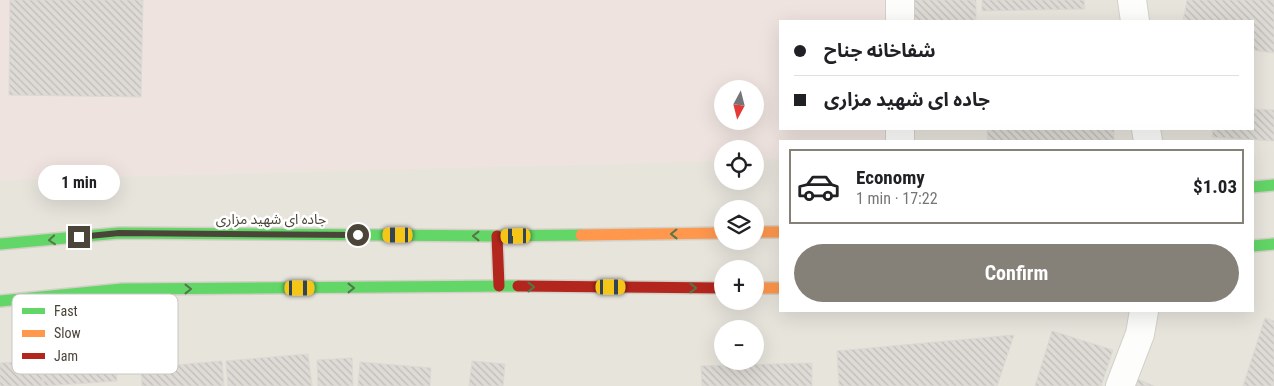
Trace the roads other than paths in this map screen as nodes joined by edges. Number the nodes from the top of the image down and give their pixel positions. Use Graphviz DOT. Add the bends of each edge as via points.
graph roads {
  1 [pos="900,0"];
  2 [pos="1132,0"];
  3 [pos="900,20"];
  4 [pos="1134,20"];
  5 [pos="1274,185"];
  6 [pos="1254,187"];
  7 [pos="764,232"];
  8 [pos="779,232"];
  9 [pos="714,233"];
  10 [pos="497,236"];
  11 [pos="0,244"];
  12 [pos="1274,244"];
  13 [pos="1254,246"];
  14 [pos="499,286"];
  15 [pos="714,288"];
  16 [pos="764,288"];
  17 [pos="779,288"];
  18 [pos="71,294"];
  19 [pos="1144,312"];
  20 [pos="1120,386"];
  1 -- 3 [label="street"];
  2 -- 4 [label="street"];
  5 -- 6 [label="main road"];
  7 -- 8 [label="main road"];
  9 -- 10 [label="main road, جاده ای شهید مزاری, one-way"];
  10 -- 11 [label="main road, جاده ای شهید مزاری, one-way" via="119,233"];
  10 -- 14 [label="main road"];
  12 -- 13 [label="main road"];
  14 -- 15 [label="main road, one-way"];
  18 -- 14 [label="main road, one-way" via="122,289"];
  16 -- 17 [label="main road"];
  19 -- 20 [label="street" via="1140,334"];
}
